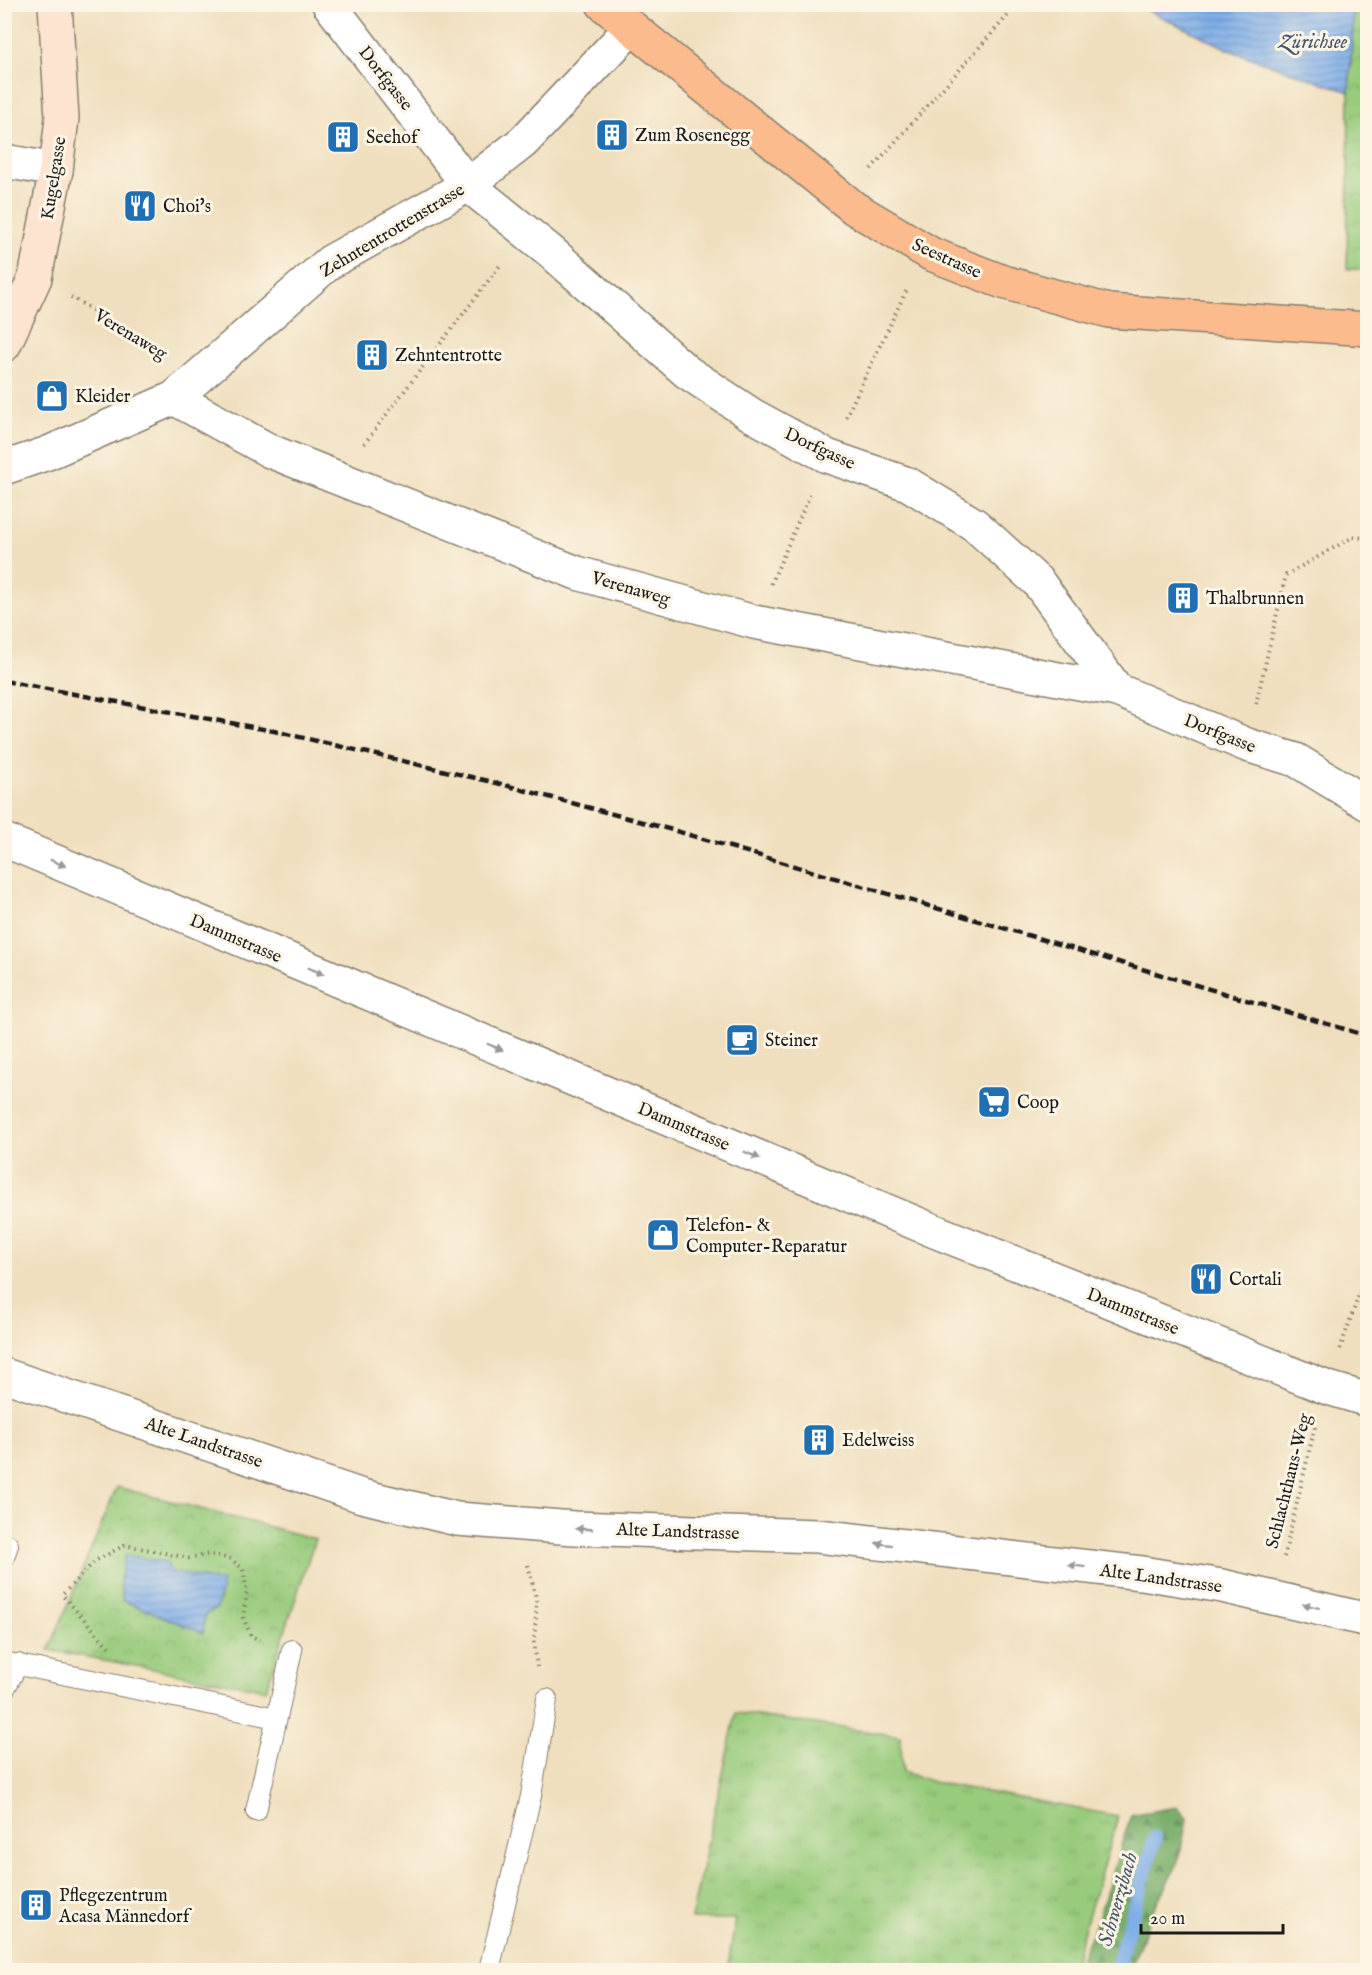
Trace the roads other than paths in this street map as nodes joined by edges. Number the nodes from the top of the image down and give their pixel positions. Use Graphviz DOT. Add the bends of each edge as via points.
graph roads {
  1 [pos="56,4"];
  2 [pos="329,4"];
  3 [pos="603,4"];
  4 [pos="631,28"];
  5 [pos="4,161"];
  6 [pos="56,170"];
  7 [pos="468,184"];
  8 [pos="1368,329"];
  9 [pos="4,345"];
  10 [pos="174,398"];
  11 [pos="4,468"];
  12 [pos="1117,690"];
  13 [pos="1368,804"];
  14 [pos="4,840"];
  15 [pos="4,1374"];
  16 [pos="1368,1400"];
  17 [pos="1368,1620"];
  18 [pos="292,1650"];
  19 [pos="11,1663"];
  20 [pos="4,1690"];
  21 [pos="547,1699"];
  22 [pos="276,1718"];
  23 [pos="256,1811"];
  24 [pos="489,1971"];
  1 -- 6 [label="street, Kugelgasse" via="62,118"];
  2 -- 7 [label="street, Dorfgasse"];
  3 -- 4 [label="main road, Seestrasse"];
  4 -- 7 [label="street, Zehntentrottenstrasse" via="523,142"];
  4 -- 8 [label="main road, Seestrasse" via="854,208 931,254 1003,282 1109,311"];
  5 -- 6 [label="street"];
  6 -- 9 [label="street, Kugelgasse" via="34,278"];
  7 -- 10 [label="street, Zehntentrottenstrasse" via="330,262"];
  7 -- 12 [label="street, Dorfgasse" via="687,372 752,415 827,456 908,484 975,525 1038,582"];
  10 -- 11 [label="street, Zehntentrottenstrasse"];
  10 -- 12 [label="street, Verenaweg" via="270,451 578,573 754,622"];
  12 -- 13 [label="street, Dorfgasse" via="1247,745 1296,760"];
  14 -- 16 [label="street, Dammstrasse, one-way" via="932,1230 1325,1387"];
  17 -- 15 [label="street, Alte Landstrasse, one-way" via="1274,1597 1165,1577 830,1537 457,1520 362,1496"];
  18 -- 22 [label="lane"];
  19 -- 20 [label="lane"];
  19 -- 22 [label="lane"];
  21 -- 24 [label="lane" via="531,1796"];
  22 -- 23 [label="lane"];
}
